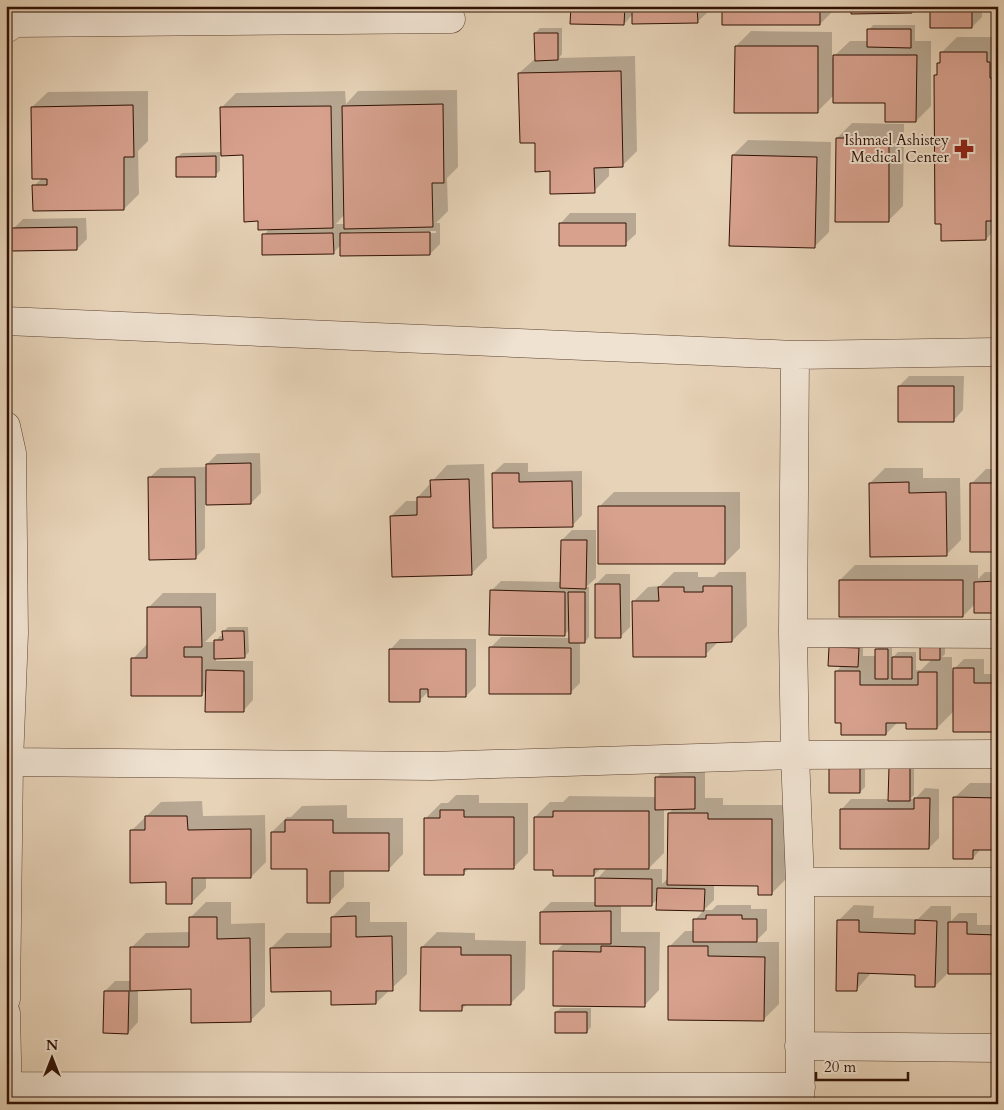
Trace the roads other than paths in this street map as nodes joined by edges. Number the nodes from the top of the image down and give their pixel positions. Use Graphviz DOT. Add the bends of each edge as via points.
graph roads {
  1 [pos="451,19"];
  2 [pos="6,29"];
  3 [pos="6,321"];
  4 [pos="998,352"];
  5 [pos="795,355"];
  6 [pos="6,426"];
  7 [pos="10,633"];
  8 [pos="793,633"];
  9 [pos="998,634"];
  10 [pos="998,754"];
  11 [pos="795,755"];
  12 [pos="9,762"];
  13 [pos="800,882"];
  14 [pos="998,882"];
  15 [pos="6,999"];
  16 [pos="6,1013"];
  17 [pos="799,1046"];
  18 [pos="998,1048"];
  19 [pos="8,1095"];
  20 [pos="800,1096"];
  1 -- 2 [label="street" via="15,23"];
  3 -- 5 [label="street"];
  4 -- 5 [label="street"];
  5 -- 8 [label="street"];
  6 -- 7 [label="street" via="12,453"];
  7 -- 12 [label="street"];
  8 -- 9 [label="street"];
  8 -- 11 [label="street"];
  10 -- 11 [label="street"];
  11 -- 12 [label="street" via="432,766"];
  11 -- 13 [label="street"];
  12 -- 15 [label="street"];
  13 -- 14 [label="street"];
  13 -- 17 [label="street"];
  16 -- 19 [label="street"];
  17 -- 18 [label="street"];
  17 -- 20 [label="street"];
  19 -- 20 [label="street"];
}
